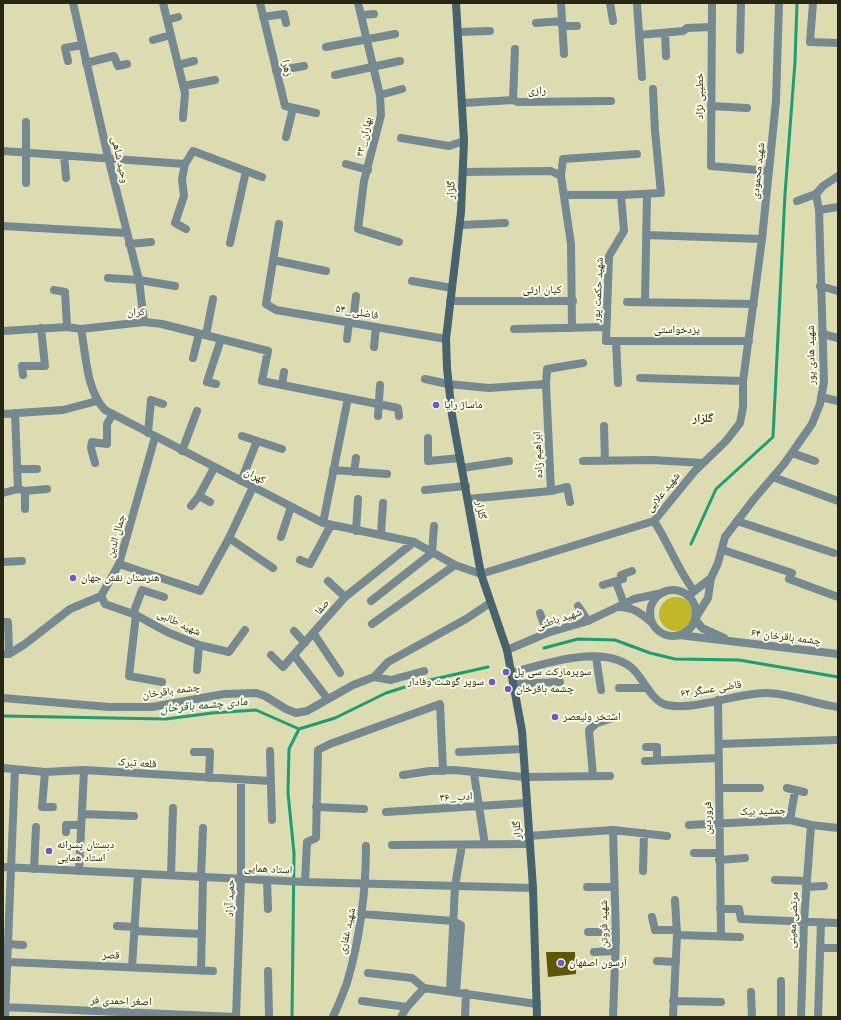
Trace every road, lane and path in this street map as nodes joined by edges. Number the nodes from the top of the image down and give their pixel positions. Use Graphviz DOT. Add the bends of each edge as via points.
graph roads {
  1 [pos="73,3"];
  2 [pos="163,3"];
  3 [pos="260,3"];
  4 [pos="358,3"];
  5 [pos="456,3"];
  6 [pos="561,3"];
  7 [pos="610,3"];
  8 [pos="637,3"];
  9 [pos="712,3"];
  10 [pos="742,3"];
  11 [pos="780,3"];
  12 [pos="813,3"];
  13 [pos="374,14"];
  14 [pos="362,15"];
  15 [pos="178,16"];
  16 [pos="263,17"];
  17 [pos="167,20"];
  18 [pos="613,21"];
  19 [pos="286,23"];
  20 [pos="536,23"];
  21 [pos="562,23"];
  22 [pos="577,26"];
  23 [pos="712,27"];
  24 [pos="458,32"];
  25 [pos="490,32"];
  26 [pos="665,33"];
  27 [pos="395,34"];
  28 [pos="171,35"];
  29 [pos="639,35"];
  30 [pos="367,38"];
  31 [pos="153,40"];
  32 [pos="838,43"];
  33 [pos="82,45"];
  34 [pos="326,47"];
  35 [pos="515,49"];
  36 [pos="740,50"];
  37 [pos="564,54"];
  38 [pos="666,56"];
  39 [pos="194,61"];
  40 [pos="400,61"];
  41 [pos="68,62"];
  42 [pos="86,63"];
  43 [pos="127,64"];
  44 [pos="178,65"];
  45 [pos="304,66"];
  46 [pos="373,67"];
  47 [pos="276,71"];
  48 [pos="335,75"];
  49 [pos="642,77"];
  50 [pos="215,80"];
  51 [pos="183,86"];
  52 [pos="402,89"];
  53 [pos="653,89"];
  54 [pos="380,95"];
  55 [pos="514,100"];
  56 [pos="611,101"];
  57 [pos="463,103"];
  58 [pos="711,106"];
  59 [pos="293,108"];
  60 [pos="747,108"];
  61 [pos="316,113"];
  62 [pos="183,118"];
  63 [pos="26,122"];
  64 [pos="286,137"];
  65 [pos="401,138"];
  66 [pos="464,141"];
  67 [pos="3,150"];
  68 [pos="27,152"];
  69 [pos="637,154"];
  70 [pos="64,155"];
  71 [pos="108,158"];
  72 [pos="185,164"];
  73 [pos="346,164"];
  74 [pos="246,170"];
  75 [pos="368,170"];
  76 [pos="769,171"];
  77 [pos="463,172"];
  78 [pos="561,176"];
  79 [pos="838,176"];
  80 [pos="262,177"];
  81 [pos="66,178"];
  82 [pos="26,183"];
  83 [pos="647,194"];
  84 [pos="816,194"];
  85 [pos="564,195"];
  86 [pos="621,195"];
  87 [pos="798,201"];
  88 [pos="838,207"];
  89 [pos="818,210"];
  90 [pos="505,223"];
  91 [pos="280,224"];
  92 [pos="460,224"];
  93 [pos="3,226"];
  94 [pos="186,229"];
  95 [pos="126,233"];
  96 [pos="646,235"];
  97 [pos="762,239"];
  98 [pos="151,242"];
  99 [pos="399,242"];
  100 [pos="230,243"];
  101 [pos="129,244"];
  102 [pos="273,260"];
  103 [pos="326,271"];
  104 [pos="108,278"];
  105 [pos="139,280"];
  106 [pos="412,281"];
  107 [pos="175,286"];
  108 [pos="820,286"];
  109 [pos="452,288"];
  110 [pos="54,290"];
  111 [pos="838,291"];
  112 [pos="356,296"];
  113 [pos="213,299"];
  114 [pos="450,301"];
  115 [pos="573,301"];
  116 [pos="627,302"];
  117 [pos="645,302"];
  118 [pos="754,304"];
  119 [pos="144,322"];
  120 [pos="351,322"];
  121 [pos="68,327"];
  122 [pos="376,327"];
  123 [pos="606,327"];
  124 [pos="41,328"];
  125 [pos="572,328"];
  126 [pos="81,329"];
  127 [pos="514,329"];
  128 [pos="3,331"];
  129 [pos="203,334"];
  130 [pos="822,334"];
  131 [pos="838,338"];
  132 [pos="221,339"];
  133 [pos="347,339"];
  134 [pos="446,339"];
  135 [pos="606,341"];
  136 [pos="616,341"];
  137 [pos="748,341"];
  138 [pos="374,347"];
  139 [pos="193,358"];
  140 [pos="583,363"];
  141 [pos="284,372"];
  142 [pos="23,375"];
  143 [pos="640,378"];
  144 [pos="425,379"];
  145 [pos="743,381"];
  146 [pos="618,383"];
  147 [pos="216,384"];
  148 [pos="448,384"];
  149 [pos="546,384"];
  150 [pos="282,385"];
  151 [pos="380,385"];
  152 [pos="821,397"];
  153 [pos="348,398"];
  154 [pos="97,401"];
  155 [pos="838,401"];
  156 [pos="163,404"];
  157 [pos="379,404"];
  158 [pos="197,411"];
  159 [pos="15,413"];
  160 [pos="3,414"];
  161 [pos="113,414"];
  162 [pos="378,416"];
  163 [pos="399,416"];
  164 [pos="604,426"];
  165 [pos="151,435"];
  166 [pos="242,436"];
  167 [pos="428,438"];
  168 [pos="257,441"];
  169 [pos="282,449"];
  170 [pos="182,451"];
  171 [pos="792,453"];
  172 [pos="356,458"];
  173 [pos="460,458"];
  174 [pos="605,460"];
  175 [pos="509,461"];
  176 [pos="583,461"];
  177 [pos="815,461"];
  178 [pos="95,462"];
  179 [pos="703,462"];
  180 [pos="214,468"];
  181 [pos="462,468"];
  182 [pos="17,469"];
  183 [pos="37,469"];
  184 [pos="333,470"];
  185 [pos="354,472"];
  186 [pos="387,474"];
  187 [pos="773,477"];
  188 [pos="240,481"];
  189 [pos="466,486"];
  190 [pos="253,487"];
  191 [pos="47,489"];
  192 [pos="21,490"];
  193 [pos="425,490"];
  194 [pos="551,491"];
  195 [pos="3,493"];
  196 [pos="199,496"];
  197 [pos="358,499"];
  198 [pos="468,499"];
  199 [pos="838,501"];
  200 [pos="210,502"];
  201 [pos="570,502"];
  202 [pos="383,503"];
  203 [pos="191,506"];
  204 [pos="291,507"];
  205 [pos="25,509"];
  206 [pos="654,521"];
  207 [pos="736,521"];
  208 [pos="327,524"];
  209 [pos="434,526"];
  210 [pos="356,530"];
  211 [pos="382,534"];
  212 [pos="280,537"];
  213 [pos="229,538"];
  214 [pos="414,542"];
  215 [pos="723,550"];
  216 [pos="432,553"];
  217 [pos="834,553"];
  218 [pos="22,560"];
  219 [pos="300,560"];
  220 [pos="3,562"];
  221 [pos="120,564"];
  222 [pos="455,565"];
  223 [pos="272,568"];
  224 [pos="632,571"];
  225 [pos="482,574"];
  226 [pos="711,578"];
  227 [pos="328,581"];
  228 [pos="616,582"];
  229 [pos="603,585"];
  230 [pos="662,593"];
  231 [pos="691,594"];
  232 [pos="100,596"];
  233 [pos="164,597"];
  234 [pos="345,597"];
  235 [pos="838,597"];
  236 [pos="371,601"];
  237 [pos="490,603"];
  238 [pos="621,605"];
  239 [pos="578,606"];
  240 [pos="540,613"];
  241 [pos="134,614"];
  242 [pos="695,618"];
  243 [pos="588,621"];
  244 [pos="3,622"];
  245 [pos="652,622"];
  246 [pos="372,624"];
  247 [pos="245,630"];
  248 [pos="294,632"];
  249 [pos="547,633"];
  250 [pos="314,634"];
  251 [pos="679,635"];
  252 [pos="732,641"];
  253 [pos="305,643"];
  254 [pos="199,645"];
  255 [pos="507,650"];
  256 [pos="6,654"];
  257 [pos="838,654"];
  258 [pos="270,655"];
  259 [pos="294,655"];
  260 [pos="596,657"];
  261 [pos="197,670"];
  262 [pos="424,672"];
  263 [pos="340,673"];
  264 [pos="511,673"];
  265 [pos="374,677"];
  266 [pos="162,682"];
  267 [pos="560,682"];
  268 [pos="513,684"];
  269 [pos="619,688"];
  270 [pos="647,688"];
  271 [pos="601,690"];
  272 [pos="3,698"];
  273 [pos="327,698"];
  274 [pos="718,700"];
  275 [pos="838,707"];
  276 [pos="613,718"];
  277 [pos="838,740"];
  278 [pos="719,744"];
  279 [pos="646,747"];
  280 [pos="523,749"];
  281 [pos="270,751"];
  282 [pos="194,752"];
  283 [pos="459,752"];
  284 [pos="719,758"];
  285 [pos="657,760"];
  286 [pos="645,761"];
  287 [pos="3,768"];
  288 [pos="15,769"];
  289 [pos="84,770"];
  290 [pos="443,771"];
  291 [pos="45,772"];
  292 [pos="474,774"];
  293 [pos="403,775"];
  294 [pos="593,776"];
  295 [pos="610,776"];
  296 [pos="524,777"];
  297 [pos="209,778"];
  298 [pos="241,780"];
  299 [pos="270,781"];
  300 [pos="719,788"];
  301 [pos="760,788"];
  302 [pos="804,792"];
  303 [pos="526,803"];
  304 [pos="53,807"];
  305 [pos="316,807"];
  306 [pos="478,807"];
  307 [pos="173,808"];
  308 [pos="364,809"];
  309 [pos="386,812"];
  310 [pos="82,814"];
  311 [pos="134,816"];
  312 [pos="272,820"];
  313 [pos="790,820"];
  314 [pos="719,824"];
  315 [pos="81,825"];
  316 [pos="689,825"];
  317 [pos="811,825"];
  318 [pos="36,827"];
  319 [pos="203,828"];
  320 [pos="838,828"];
  321 [pos="613,830"];
  322 [pos="66,832"];
  323 [pos="644,833"];
  324 [pos="666,836"];
  325 [pos="529,840"];
  326 [pos="392,845"];
  327 [pos="462,845"];
  328 [pos="485,845"];
  329 [pos="366,846"];
  330 [pos="694,852"];
  331 [pos="719,857"];
  332 [pos="745,858"];
  333 [pos="3,867"];
  334 [pos="12,868"];
  335 [pos="34,869"];
  336 [pos="80,871"];
  337 [pos="643,871"];
  338 [pos="138,874"];
  339 [pos="171,875"];
  340 [pos="202,877"];
  341 [pos="241,878"];
  342 [pos="271,880"];
  343 [pos="775,880"];
  344 [pos="305,882"];
  345 [pos="366,883"];
  346 [pos="806,884"];
  347 [pos="455,886"];
  348 [pos="824,886"];
  349 [pos="587,887"];
  350 [pos="614,887"];
  351 [pos="533,888"];
  352 [pos="675,900"];
  353 [pos="268,909"];
  354 [pos="720,909"];
  355 [pos="362,914"];
  356 [pos="652,917"];
  357 [pos="804,921"];
  358 [pos="453,922"];
  359 [pos="821,922"];
  360 [pos="838,923"];
  361 [pos="118,926"];
  362 [pos="135,929"];
  363 [pos="588,932"];
  364 [pos="616,932"];
  365 [pos="677,932"];
  366 [pos="202,934"];
  367 [pos="721,936"];
  368 [pos="740,937"];
  369 [pos="9,944"];
  370 [pos="23,945"];
  371 [pos="821,948"];
  372 [pos="838,948"];
  373 [pos="615,951"];
  374 [pos="594,952"];
  375 [pos="657,961"];
  376 [pos="9,962"];
  377 [pos="676,962"];
  378 [pos="132,967"];
  379 [pos="201,971"];
  380 [pos="212,971"];
  381 [pos="268,971"];
  382 [pos="368,973"];
  383 [pos="781,981"];
  384 [pos="424,988"];
  385 [pos="453,991"];
  386 [pos="751,992"];
  387 [pos="466,993"];
  388 [pos="362,1001"];
  389 [pos="674,1001"];
  390 [pos="721,1002"];
  391 [pos="537,1004"];
  392 [pos="407,1007"];
  393 [pos="4,1008"];
  394 [pos="5,1017"];
  395 [pos="236,1017"];
  396 [pos="269,1017"];
  397 [pos="333,1017"];
  398 [pos="401,1017"];
  399 [pos="465,1017"];
  400 [pos="537,1017"];
  401 [pos="612,1017"];
  402 [pos="673,1017"];
  403 [pos="752,1017"];
  404 [pos="781,1017"];
  405 [pos="801,1017"];
  406 [pos="818,1017"];
  1 -- 33 [label="street, وحید شاهی"];
  2 -- 17 [label="street"];
  3 -- 16 [label="street, زهرا"];
  4 -- 14 [label="street, ۲۳_بهاران"];
  5 -- 24 [label="main road, گلزار"];
  6 -- 21 [label="street"];
  7 -- 18 [label="street"];
  8 -- 29 [label="street"];
  9 -- 23 [label="street, خطیبی نژاد"];
  10 -- 36 [label="street"];
  11 -- 76 [label="street, شهید محمودی" via="778,67"];
  12 -- 32 [label="street" via="810,42"];
  13 -- 14 [label="street"];
  14 -- 30 [label="street, ۲۳_بهاران"];
  15 -- 17 [label="street"];
  16 -- 19 [label="street" via="284,14"];
  16 -- 47 [label="street, زهرا"];
  17 -- 28 [label="street"];
  20 -- 21 [label="street"];
  21 -- 22 [label="street"];
  21 -- 37 [label="street"];
  23 -- 26 [label="street" via="686,28 683,31"];
  23 -- 58 [label="street, خطیبی نژاد"];
  24 -- 25 [label="street"];
  24 -- 57 [label="main road, گلزار"];
  26 -- 29 [label="street"];
  26 -- 38 [label="street"];
  27 -- 30 [label="street"];
  28 -- 31 [label="street"];
  28 -- 44 [label="street"];
  29 -- 49 [label="street"];
  30 -- 34 [label="street"];
  30 -- 46 [label="street, ۲۳_بهاران"];
  33 -- 41 [label="street" via="65,48"];
  33 -- 42 [label="street, وحید شاهی"];
  35 -- 55 [label="street"];
  39 -- 44 [label="street"];
  40 -- 46 [label="street"];
  42 -- 43 [label="street" via="114,56 118,66"];
  42 -- 71 [label="street, وحید شاهی"];
  44 -- 51 [label="street"];
  45 -- 47 [label="street"];
  46 -- 48 [label="street"];
  46 -- 54 [label="street, ۲۳_بهاران"];
  47 -- 59 [label="street, زهرا" via="285,106"];
  50 -- 51 [label="street"];
  51 -- 62 [label="street"];
  52 -- 54 [label="street"];
  53 -- 83 [label="street" via="661,193"];
  54 -- 75 [label="street, ۲۳_بهاران" via="381,116"];
  55 -- 56 [label="street, رازی"];
  55 -- 57 [label="street, رازی"];
  57 -- 66 [label="main road, گلزار"];
  58 -- 60 [label="street"];
  58 -- 76 [label="street, خطیبی نژاد" via="711,166"];
  59 -- 61 [label="street"];
  59 -- 64 [label="street"];
  63 -- 68 [label="street"];
  65 -- 66 [label="street" via="449,146"];
  66 -- 77 [label="main road, گلزار"];
  67 -- 68 [label="street"];
  68 -- 70 [label="street"];
  68 -- 82 [label="street"];
  69 -- 78 [label="street" via="563,159"];
  70 -- 71 [label="street"];
  70 -- 81 [label="street"];
  71 -- 72 [label="street"];
  71 -- 95 [label="street, وحید شاهی"];
  72 -- 74 [label="street" via="193,151"];
  72 -- 94 [label="street" via="182,179 184,196 175,223"];
  73 -- 75 [label="street"];
  74 -- 80 [label="street"];
  74 -- 100 [label="street"];
  75 -- 99 [label="street, ۲۳_بهاران" via="358,229"];
  76 -- 97 [label="street, شهید محمودی"];
  77 -- 78 [label="street" via="552,171"];
  77 -- 92 [label="main road, گلزار"];
  78 -- 85 [label="street"];
  79 -- 84 [label="street"];
  83 -- 86 [label="street"];
  83 -- 96 [label="street"];
  84 -- 87 [label="street"];
  84 -- 89 [label="street, شهید هادی پور"];
  85 -- 86 [label="street"];
  85 -- 115 [label="street" via="571,244"];
  86 -- 123 [label="street, شهید حکمت پور" via="624,231 609,256"];
  88 -- 89 [label="street"];
  89 -- 108 [label="street, شهید هادی پور"];
  90 -- 92 [label="street"];
  91 -- 102 [label="street"];
  92 -- 109 [label="main road, گلزار"];
  93 -- 95 [label="street"];
  95 -- 101 [label="street, وحید شاهی"];
  96 -- 97 [label="street"];
  96 -- 117 [label="street"];
  97 -- 118 [label="street, شهید محمودی"];
  98 -- 101 [label="street"];
  101 -- 105 [label="street, وحید شاهی"];
  102 -- 103 [label="street"];
  102 -- 120 [label="street, ۵۴_فاضلی" via="266,304 276,310"];
  104 -- 105 [label="street"];
  105 -- 107 [label="street"];
  105 -- 119 [label="street, وحید شاهی"];
  106 -- 109 [label="street"];
  108 -- 111 [label="street"];
  108 -- 130 [label="street, شهید هادی پور"];
  109 -- 114 [label="main road, گلزار"];
  110 -- 121 [label="street" via="65,292"];
  112 -- 120 [label="street"];
  113 -- 129 [label="street"];
  114 -- 115 [label="street, کیان ارثی"];
  114 -- 134 [label="main road, گلزار"];
  115 -- 125 [label="street, کیان ارثی"];
  116 -- 117 [label="street"];
  117 -- 118 [label="street"];
  118 -- 137 [label="street, شهید محمودی"];
  119 -- 126 [label="street, کران"];
  119 -- 129 [label="street, کران"];
  120 -- 122 [label="street, ۵۴_فاضلی"];
  120 -- 133 [label="street"];
  121 -- 124 [label="street, کران"];
  121 -- 126 [label="street, کران"];
  122 -- 134 [label="street, ۵۴_فاضلی"];
  122 -- 138 [label="street"];
  123 -- 125 [label="street"];
  123 -- 135 [label="street, شهید حکمت پور"];
  124 -- 128 [label="street, کران"];
  124 -- 142 [label="street" via="45,366 22,366"];
  125 -- 127 [label="street"];
  126 -- 154 [label="street"];
  129 -- 132 [label="street, کران"];
  129 -- 139 [label="street"];
  130 -- 131 [label="street"];
  130 -- 152 [label="street, شهید هادی پور" via="824,382"];
  132 -- 147 [label="street" via="207,382"];
  132 -- 150 [label="street, کران" via="268,350 262,382"];
  134 -- 148 [label="main road, گلزار"];
  135 -- 136 [label="street, یزدخواستی"];
  136 -- 137 [label="street, یزدخواستی"];
  136 -- 146 [label="street"];
  137 -- 145 [label="street, شهید علایی"];
  140 -- 149 [label="street, ابراهیم زاده" via="547,369"];
  141 -- 150 [label="street"];
  143 -- 145 [label="street"];
  144 -- 148 [label="street"];
  145 -- 179 [label="street, شهید علایی" via="740,423 726,441"];
  148 -- 149 [label="street" via="489,388"];
  148 -- 173 [label="main road, گلزار"];
  149 -- 194 [label="street, ابراهیم زاده"];
  150 -- 153 [label="street"];
  151 -- 157 [label="street"];
  152 -- 155 [label="street"];
  152 -- 171 [label="street, شهید هادی پور" via="812,424"];
  153 -- 157 [label="street"];
  153 -- 184 [label="street"];
  154 -- 159 [label="street" via="63,410"];
  154 -- 161 [label="street, کهران"];
  156 -- 165 [label="street, جمال الدین" via="151,400"];
  157 -- 162 [label="street"];
  157 -- 163 [label="street" via="398,408"];
  158 -- 170 [label="street"];
  159 -- 160 [label="street"];
  159 -- 182 [label="street"];
  161 -- 165 [label="street, کهران"];
  161 -- 178 [label="street" via="108,424 107,444 92,442"];
  164 -- 174 [label="street"];
  165 -- 170 [label="street, کهران"];
  165 -- 221 [label="street, جمال الدین"];
  166 -- 168 [label="street"];
  167 -- 173 [label="street" via="428,461"];
  168 -- 169 [label="street"];
  168 -- 188 [label="street"];
  170 -- 180 [label="street, کهران"];
  171 -- 177 [label="street"];
  171 -- 187 [label="street, شهید هادی پور"];
  172 -- 185 [label="street"];
  173 -- 181 [label="main road, گلزار"];
  174 -- 176 [label="street"];
  174 -- 179 [label="street"];
  175 -- 181 [label="street"];
  179 -- 206 [label="street, شهید علایی"];
  180 -- 188 [label="street, کهران"];
  180 -- 196 [label="street"];
  181 -- 189 [label="main road, گلزار"];
  182 -- 183 [label="street"];
  182 -- 192 [label="street"];
  184 -- 185 [label="street"];
  184 -- 208 [label="street"];
  185 -- 186 [label="street"];
  187 -- 199 [label="street"];
  187 -- 207 [label="street, شهید هادی پور"];
  188 -- 190 [label="street, کهران"];
  189 -- 193 [label="street"];
  189 -- 198 [label="main road, گلزار"];
  190 -- 204 [label="street, کهران"];
  190 -- 213 [label="street"];
  191 -- 192 [label="street"];
  192 -- 195 [label="street"];
  192 -- 205 [label="street"];
  194 -- 198 [label="street, ابراهیم زاده"];
  194 -- 201 [label="street" via="567,487"];
  196 -- 200 [label="street"];
  196 -- 203 [label="street"];
  197 -- 210 [label="street"];
  198 -- 225 [label="main road, گلزار"];
  202 -- 211 [label="street"];
  204 -- 208 [label="street, کهران"];
  204 -- 212 [label="street"];
  206 -- 225 [label="street, شهید علایی"];
  206 -- 231 [label="street" via="665,538"];
  207 -- 215 [label="street, شهید هادی پور" via="725,537"];
  207 -- 217 [label="street"];
  208 -- 210 [label="street, کهران"];
  208 -- 219 [label="street" via="310,564"];
  209 -- 216 [label="street"];
  210 -- 211 [label="street, کهران"];
  211 -- 214 [label="street, کهران"];
  213 -- 221 [label="street" via="200,591"];
  213 -- 223 [label="street"];
  214 -- 216 [label="street, کهران"];
  214 -- 234 [label="street, صفا"];
  215 -- 226 [label="street, شهید هادی پور"];
  215 -- 235 [label="street" via="792,574 789,579"];
  216 -- 222 [label="street, کهران"];
  216 -- 236 [label="street"];
  218 -- 220 [label="street"];
  221 -- 232 [label="street, جمال الدین"];
  222 -- 225 [label="street, کهران"];
  222 -- 246 [label="street"];
  224 -- 228 [label="street" via="621,576 623,579"];
  225 -- 237 [label="main road, گلزار"];
  226 -- 231 [label="street, شهید هادی پور"];
  226 -- 242 [label="street" via="708,598"];
  227 -- 234 [label="street"];
  228 -- 229 [label="street"];
  228 -- 238 [label="street"];
  230 -- 231 [label="street" via="676,590"];
  230 -- 238 [label="street, شهید باطنی" via="634,599"];
  230 -- 245 [label="street" via="652,602"];
  231 -- 242 [label="street"];
  232 -- 241 [label="street, شهید طالبی" via="105,604"];
  232 -- 256 [label="street" via="70,609"];
  233 -- 241 [label="street" via="142,590"];
  234 -- 250 [label="street, صفا"];
  237 -- 255 [label="main road, گلزار"];
  237 -- 265 [label="street" via="388,662"];
  238 -- 243 [label="street, شهید باطنی"];
  238 -- 245 [label="street"];
  239 -- 243 [label="street"];
  240 -- 249 [label="street"];
  241 -- 254 [label="street, شهید طالبی" via="167,632"];
  241 -- 266 [label="street" via="130,676"];
  242 -- 251 [label="street" via="689,629"];
  242 -- 252 [label="street" via="702,628"];
  243 -- 249 [label="street, شهید باطنی"];
  244 -- 256 [label="street" via="8,622"];
  245 -- 251 [label="street" via="655,628 665,635"];
  247 -- 254 [label="street, شهید طالبی" via="229,652"];
  248 -- 253 [label="street"];
  249 -- 255 [label="street, شهید باطنی"];
  250 -- 253 [label="street, صفا"];
  250 -- 263 [label="street"];
  251 -- 252 [label="street, چشمه باقرخان ۶۴"];
  252 -- 257 [label="street, چشمه باقرخان ۶۴"];
  253 -- 259 [label="street, صفا"];
  254 -- 261 [label="street"];
  255 -- 264 [label="main road, گلزار"];
  258 -- 259 [label="street, صفا" via="283,667"];
  259 -- 273 [label="street"];
  260 -- 264 [label="street, قاضی عسگر ۶۲" via="559,659"];
  260 -- 270 [label="street, قاضی عسگر ۶۲" via="622,662 634,670"];
  260 -- 271 [label="street"];
  262 -- 265 [label="street, چشمه باقرخان" via="391,680"];
  264 -- 268 [label="main road, گلزار"];
  265 -- 273 [label="street, چشمه باقرخان" via="352,684"];
  267 -- 268 [label="street"];
  268 -- 280 [label="main road, گلزار"];
  269 -- 270 [label="street"];
  270 -- 274 [label="street, قاضی عسگر ۶۲" via="660,703 667,705 679,706"];
  272 -- 273 [label="street, چشمه باقرخان" via="109,707 152,707 224,694 256,693 296,712 307,711"];
  274 -- 275 [label="street, قاضی عسگر ۶۲" via="768,693"];
  274 -- 278 [label="street, فروردین"];
  276 -- 294 [label="street" via="596,723 589,730"];
  277 -- 278 [label="street"];
  278 -- 284 [label="street, فروردین"];
  279 -- 285 [label="street" via="657,747"];
  280 -- 283 [label="street"];
  280 -- 296 [label="main road, گلزار"];
  281 -- 299 [label="street"];
  282 -- 297 [label="street" via="210,752"];
  284 -- 285 [label="street"];
  284 -- 300 [label="street, فروردین"];
  285 -- 286 [label="street"];
  287 -- 288 [label="street, قلعه تبرک"];
  288 -- 291 [label="street, قلعه تبرک"];
  288 -- 334 [label="street"];
  289 -- 291 [label="street, قلعه تبرک"];
  289 -- 297 [label="street, قلعه تبرک"];
  289 -- 310 [label="street"];
  290 -- 292 [label="street"];
  290 -- 293 [label="street"];
  290 -- 305 [label="street" via="440,704 318,750"];
  291 -- 304 [label="street" via="42,807"];
  292 -- 296 [label="street"];
  292 -- 306 [label="street"];
  294 -- 295 [label="street"];
  294 -- 296 [label="street"];
  296 -- 303 [label="main road, گلزار"];
  297 -- 298 [label="street, قلعه تبرک"];
  298 -- 299 [label="street, قلعه تبرک"];
  298 -- 341 [label="street, حمید آزاد"];
  299 -- 312 [label="street"];
  300 -- 301 [label="street"];
  300 -- 314 [label="street, فروردین"];
  302 -- 313 [label="street" via="791,790"];
  303 -- 306 [label="street, ۳۶_ادب"];
  303 -- 325 [label="main road, گلزار"];
  305 -- 308 [label="street"];
  305 -- 344 [label="street" via="316,838 307,842"];
  306 -- 309 [label="street, ۳۶_ادب"];
  306 -- 328 [label="street"];
  307 -- 339 [label="street"];
  310 -- 311 [label="street"];
  310 -- 315 [label="street"];
  313 -- 314 [label="street, جمشید بیک"];
  313 -- 317 [label="street, جمشید بیک"];
  314 -- 316 [label="street, جمشید بیک"];
  314 -- 331 [label="street, فروردین"];
  315 -- 322 [label="street" via="66,825"];
  315 -- 336 [label="street"];
  317 -- 320 [label="street, جمشید بیک"];
  317 -- 346 [label="street, مرتضی معینی"];
  318 -- 335 [label="street"];
  319 -- 340 [label="street"];
  321 -- 323 [label="street"];
  321 -- 325 [label="street"];
  321 -- 350 [label="street, شهید فروتن"];
  323 -- 324 [label="street"];
  323 -- 337 [label="street"];
  325 -- 328 [label="street"];
  325 -- 351 [label="main road, گلزار"];
  326 -- 327 [label="street"];
  327 -- 328 [label="street"];
  327 -- 347 [label="street"];
  329 -- 345 [label="street, شهید غفاری"];
  330 -- 331 [label="street"];
  331 -- 332 [label="street"];
  331 -- 354 [label="street, فروردین"];
  333 -- 334 [label="street, استاد همایی"];
  334 -- 335 [label="street, استاد همایی"];
  334 -- 369 [label="street"];
  335 -- 336 [label="street, استاد همایی"];
  336 -- 338 [label="street, استاد همایی"];
  338 -- 339 [label="street, استاد همایی"];
  338 -- 362 [label="street"];
  339 -- 340 [label="street, استاد همایی"];
  340 -- 341 [label="street, استاد همایی"];
  340 -- 366 [label="street"];
  341 -- 342 [label="street, استاد همایی"];
  341 -- 395 [label="street, حمید آزاد"];
  342 -- 344 [label="street, استاد همایی"];
  342 -- 353 [label="street"];
  343 -- 346 [label="street"];
  344 -- 345 [label="street, استاد همایی"];
  345 -- 347 [label="street, استاد همایی"];
  345 -- 355 [label="street, شهید غفاری"];
  346 -- 348 [label="street"];
  346 -- 357 [label="street, مرتضی معینی"];
  347 -- 351 [label="street, استاد همایی"];
  347 -- 358 [label="street"];
  349 -- 350 [label="street"];
  350 -- 364 [label="street, شهید فروتن"];
  351 -- 391 [label="main road, گلزار"];
  352 -- 365 [label="street"];
  354 -- 357 [label="street" via="739,909 741,919"];
  354 -- 367 [label="street, فروردین"];
  355 -- 358 [label="street"];
  355 -- 397 [label="street, شهید غفاری" via="347,983"];
  356 -- 365 [label="street" via="655,930"];
  357 -- 359 [label="street"];
  357 -- 405 [label="street, مرتضی معینی"];
  358 -- 385 [label="street"];
  359 -- 360 [label="street"];
  359 -- 371 [label="street"];
  361 -- 362 [label="street"];
  362 -- 366 [label="street"];
  362 -- 378 [label="street"];
  363 -- 364 [label="street"];
  364 -- 373 [label="street, شهید فروتن"];
  365 -- 367 [label="street"];
  365 -- 377 [label="street"];
  366 -- 379 [label="street"];
  367 -- 368 [label="street"];
  369 -- 370 [label="street"];
  369 -- 376 [label="street"];
  371 -- 372 [label="street"];
  371 -- 406 [label="street"];
  373 -- 374 [label="street"];
  373 -- 401 [label="street, شهید فروتن"];
  375 -- 377 [label="street"];
  376 -- 378 [label="street, قصر"];
  376 -- 393 [label="street"];
  377 -- 389 [label="street"];
  378 -- 379 [label="street, قصر"];
  379 -- 380 [label="street, قصر"];
  381 -- 396 [label="street"];
  382 -- 384 [label="street" via="412,978"];
  383 -- 404 [label="street"];
  384 -- 385 [label="street"];
  384 -- 392 [label="street"];
  385 -- 387 [label="street"];
  386 -- 403 [label="street"];
  387 -- 391 [label="street"];
  387 -- 399 [label="street"];
  388 -- 392 [label="street"];
  389 -- 390 [label="street"];
  389 -- 402 [label="street"];
  391 -- 400 [label="main road, گلزار"];
  392 -- 398 [label="street"];
  393 -- 394 [label="street"];
  393 -- 395 [label="street, اصغر احمدی فر"];
}
